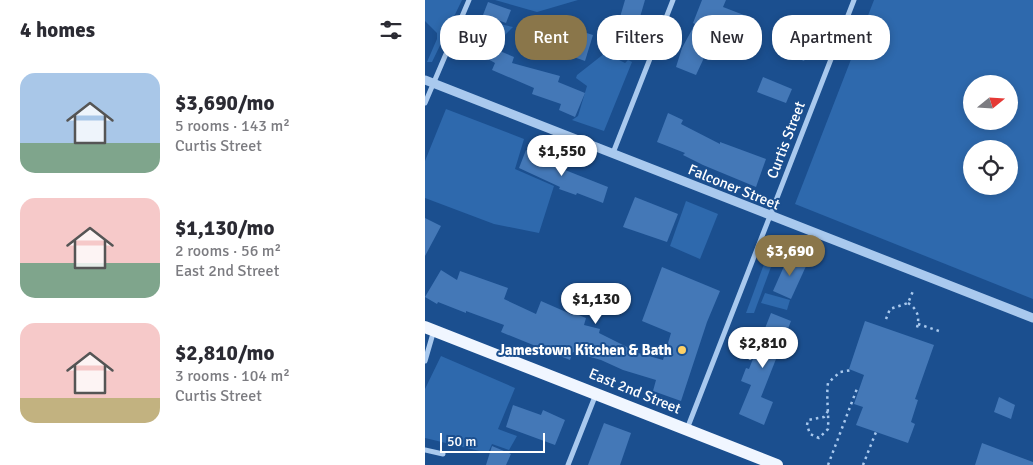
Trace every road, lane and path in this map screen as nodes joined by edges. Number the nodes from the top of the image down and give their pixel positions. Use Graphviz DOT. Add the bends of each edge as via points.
graph roads {
  1 [pos="469,0"];
  2 [pos="673,0"];
  3 [pos="854,0"];
  4 [pos="429,82"];
  5 [pos="425,103"];
  6 [pos="613,153"];
  7 [pos="770,216"];
  8 [pos="913,291"];
  9 [pos="908,303"];
  10 [pos="1033,318"];
  11 [pos="885,319"];
  12 [pos="918,324"];
  13 [pos="429,328"];
  14 [pos="916,331"];
  15 [pos="939,331"];
  16 [pos="754,358"];
  17 [pos="750,360"];
  18 [pos="425,361"];
  19 [pos="851,370"];
  20 [pos="858,386"];
  21 [pos="596,394"];
  22 [pos="663,395"];
  23 [pos="661,400"];
  24 [pos="828,411"];
  25 [pos="687,430"];
  26 [pos="876,432"];
  27 [pos="425,450"];
  28 [pos="443,454"];
  29 [pos="569,465"];
  30 [pos="777,465"];
  31 [pos="827,465"];
  32 [pos="863,465"];
  1 -- 4 [label="street"];
  2 -- 6 [label="street"];
  3 -- 7 [label="street, Curtis Street"];
  4 -- 5 [label="street"];
  4 -- 6 [label="street, Falconer Street"];
  6 -- 7 [label="street, Falconer Street"];
  7 -- 10 [label="street, Falconer Street"];
  7 -- 25 [label="street, Curtis Street"];
  8 -- 9 [label="path"];
  9 -- 11 [label="path" via="890,309"];
  9 -- 12 [label="path" via="916,310"];
  12 -- 14 [label="path"];
  12 -- 15 [label="path"];
  13 -- 18 [label="street"];
  13 -- 21 [label="main road, East 2nd Street"];
  16 -- 17 [label="path" via="751,356"];
  19 -- 24 [label="path" via="840,372 828,383"];
  20 -- 31 [label="path"];
  21 -- 25 [label="main road, East 2nd Street"];
  21 -- 29 [label="street"];
  22 -- 23 [label="path"];
  24 -- 24 [label="path" via="828,429 824,435 819,438 810,434 809,420 824,417"];
  25 -- 30 [label="main road, East 2nd Street"];
  26 -- 32 [label="path"];
  27 -- 28 [label="street"];
}
